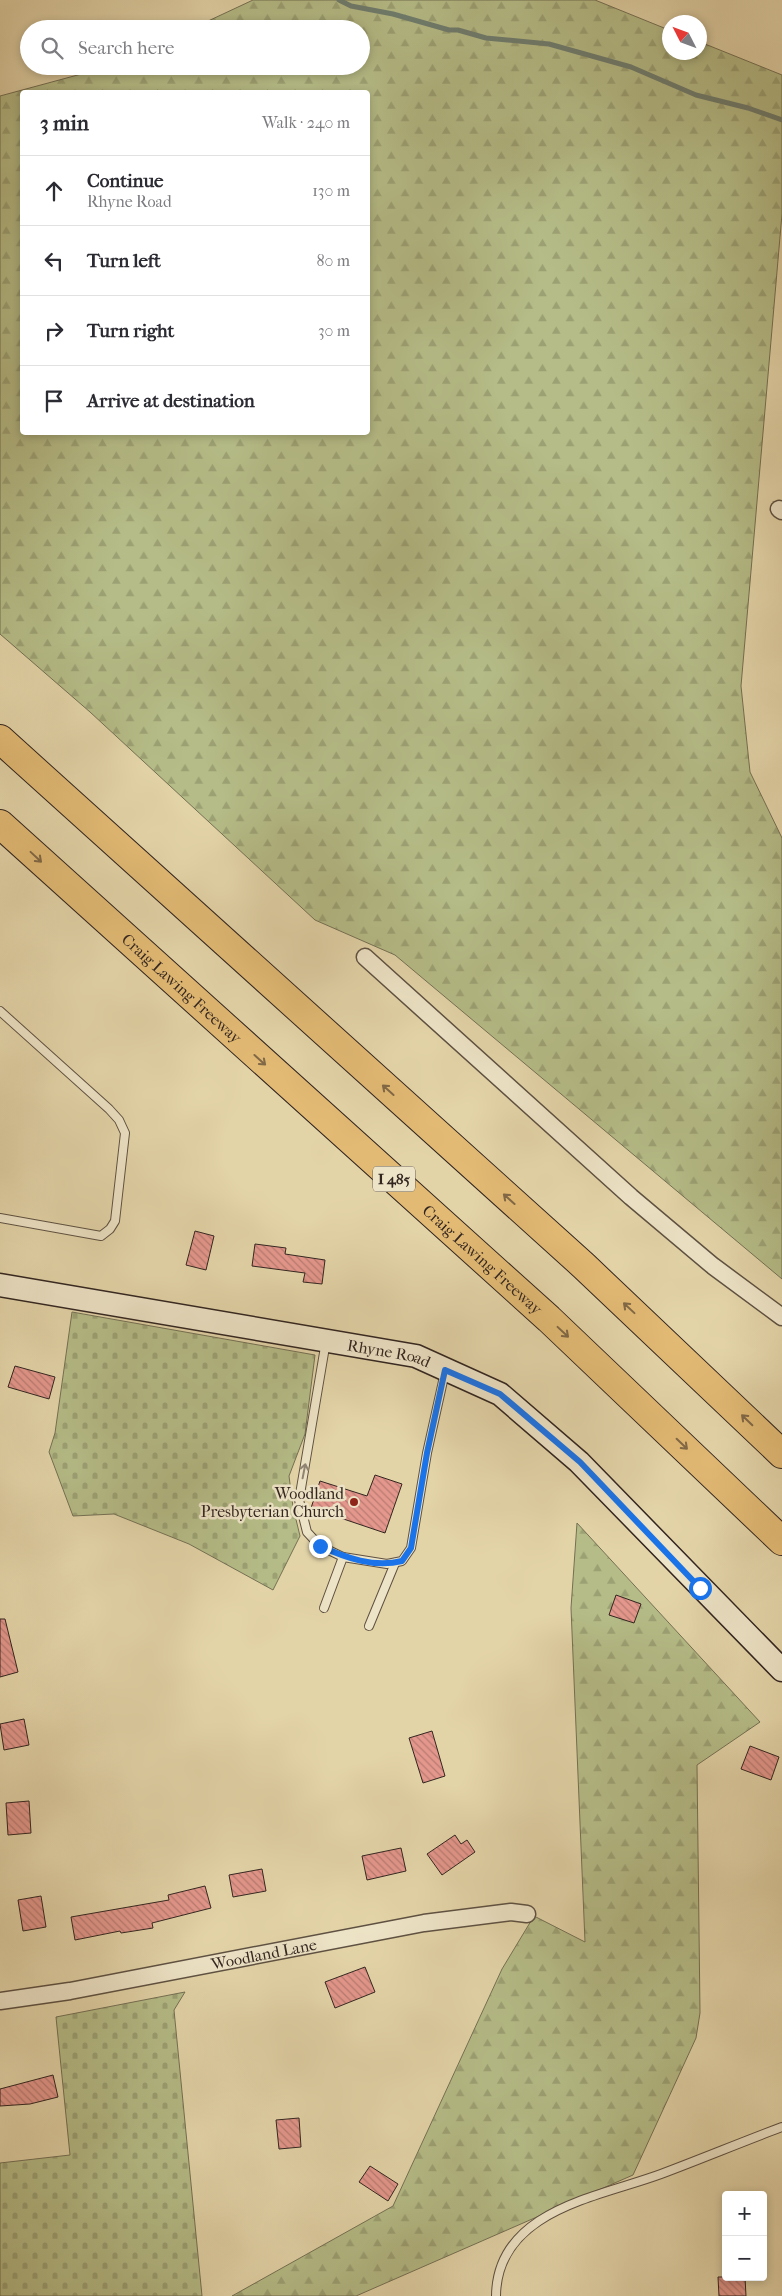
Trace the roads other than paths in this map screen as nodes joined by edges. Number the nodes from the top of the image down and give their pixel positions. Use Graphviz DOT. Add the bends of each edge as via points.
graph roads {
  1 [pos="0,739"];
  2 [pos="0,824"];
  3 [pos="365,957"];
  4 [pos="0,1011"];
  5 [pos="0,1218"];
  6 [pos="0,1284"];
  7 [pos="782,1317"];
  8 [pos="326,1341"];
  9 [pos="445,1370"];
  10 [pos="782,1454"];
  11 [pos="782,1541"];
  12 [pos="343,1557"];
  13 [pos="395,1563"];
  14 [pos="324,1608"];
  15 [pos="369,1626"];
  16 [pos="782,1670"];
  17 [pos="528,1914"];
  18 [pos="0,2001"];
  19 [pos="782,2127"];
  20 [pos="496,2296"];
  10 -- 1 [label="highway, one-way" via="584,1266"];
  2 -- 11 [label="highway, Craig Lawing Freeway / I 485, one-way" via="549,1319"];
  3 -- 7 [label="street" via="639,1203 713,1266"];
  4 -- 5 [label="lane" via="109,1109 125,1134 115,1221 101,1236"];
  6 -- 8 [label="street, Rhyne Road"];
  8 -- 9 [label="street, Rhyne Road" via="416,1356"];
  12 -- 8 [label="lane, one-way" via="320,1546 307,1532 299,1500"];
  9 -- 13 [label="lane" via="411,1548 402,1561"];
  9 -- 16 [label="street, Rhyne Road" via="500,1394 580,1462"];
  12 -- 13 [label="lane" via="380,1564"];
  12 -- 14 [label="lane"];
  13 -- 15 [label="lane"];
  17 -- 18 [label="street, Woodland Lane" via="511,1912 424,1923 70,1991"];
  19 -- 20 [label="lane" via="558,2209 526,2231 508,2250 498,2273"];
}
